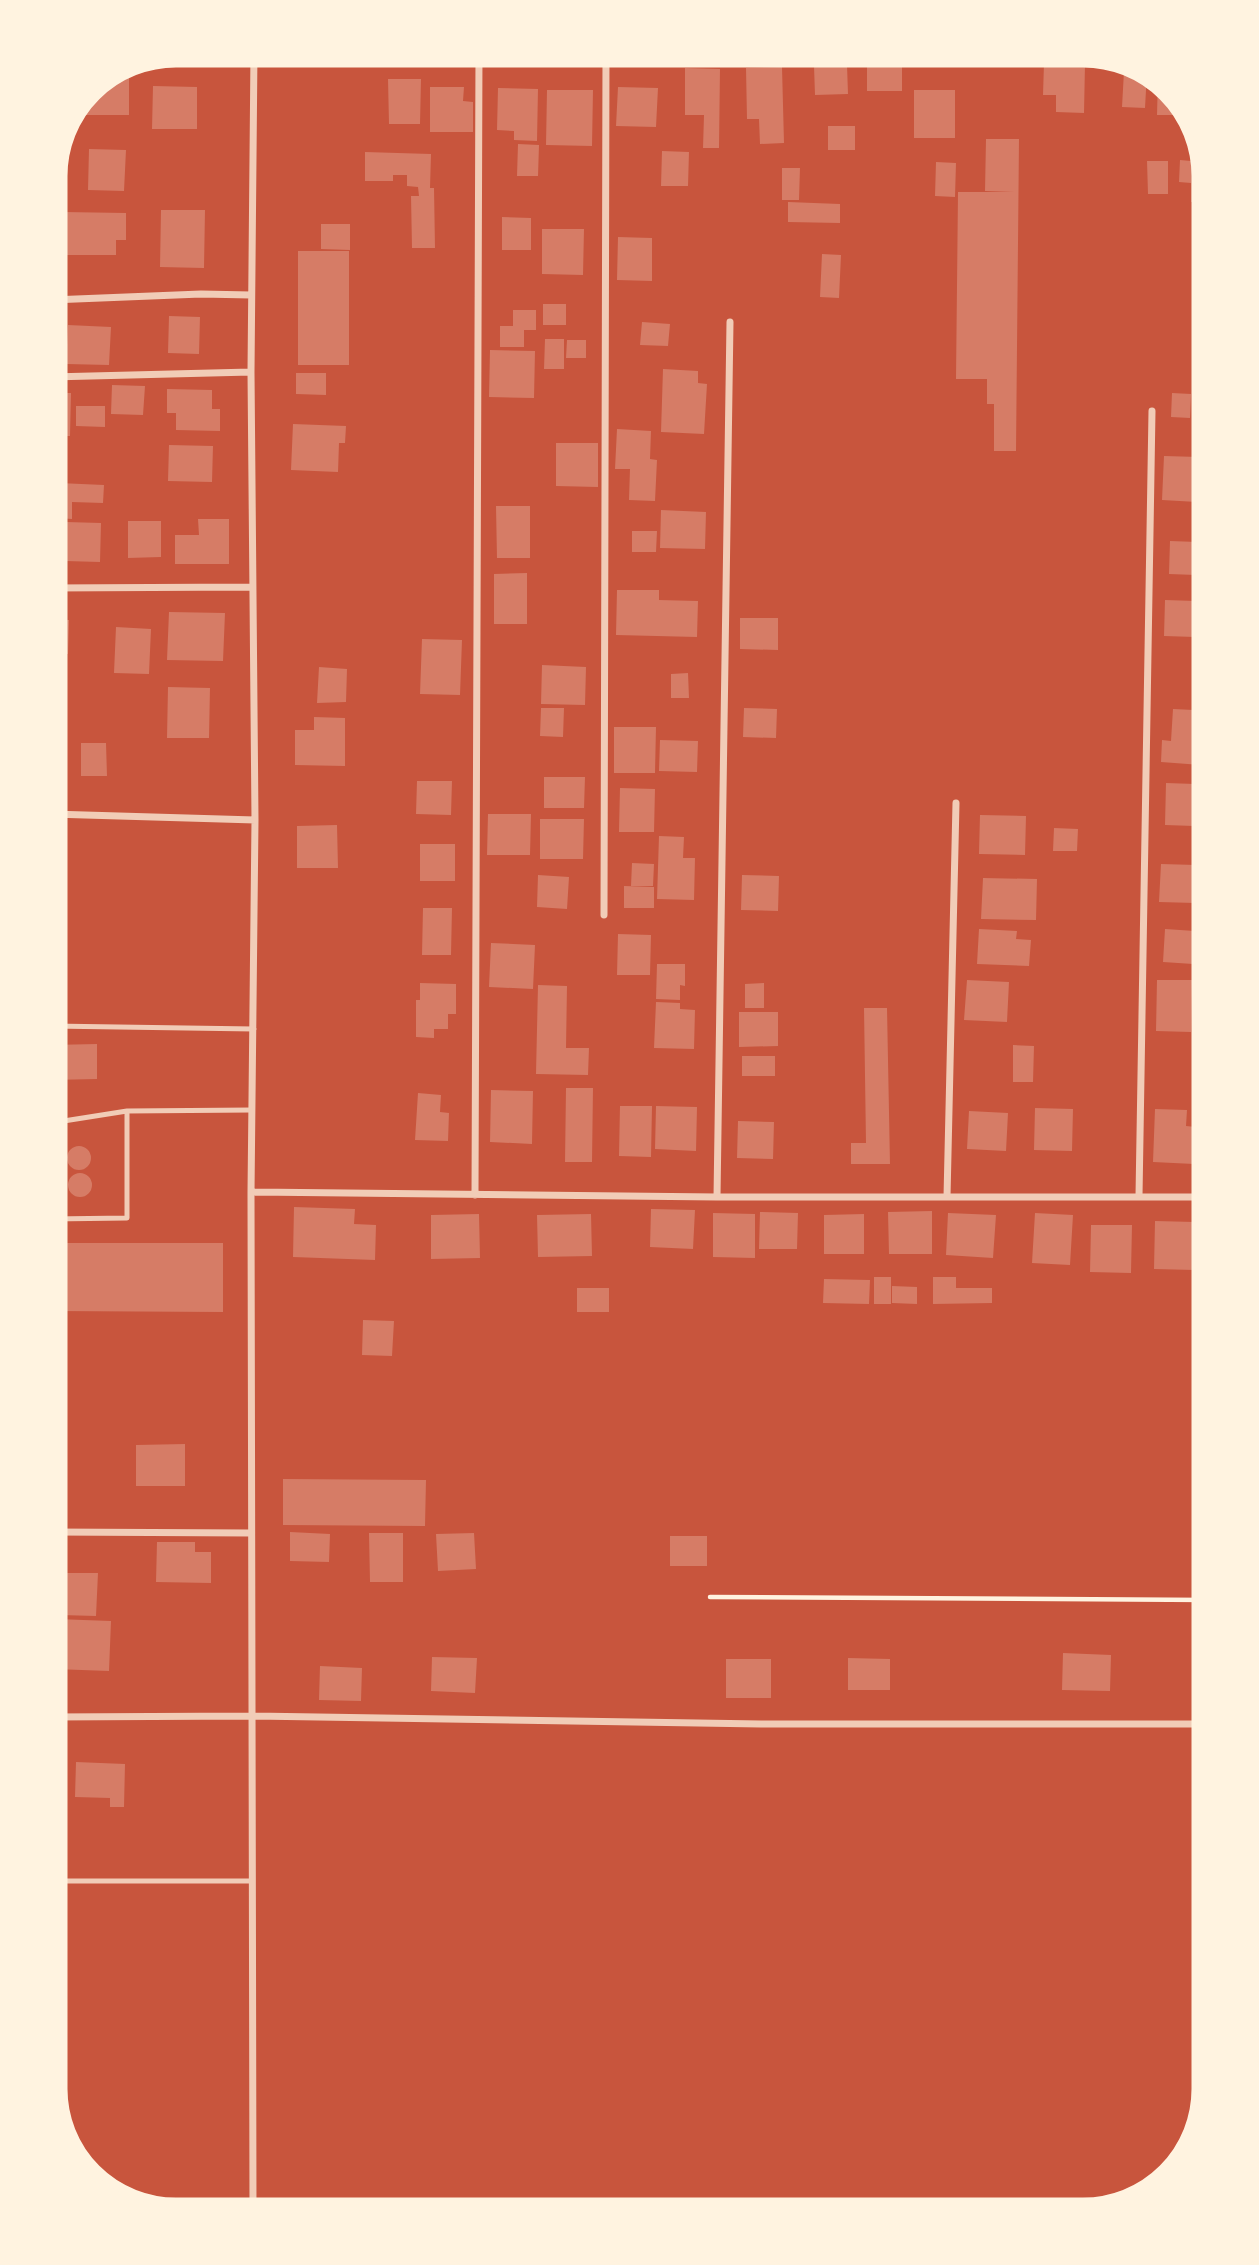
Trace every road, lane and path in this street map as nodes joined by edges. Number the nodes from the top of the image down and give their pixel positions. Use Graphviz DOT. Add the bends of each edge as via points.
graph roads {
  1 [pos="254,63"];
  2 [pos="479,63"];
  3 [pos="606,63"];
  4 [pos="251,295"];
  5 [pos="63,300"];
  6 [pos="730,322"];
  7 [pos="251,372"];
  8 [pos="63,377"];
  9 [pos="1152,411"];
  10 [pos="251,587"];
  11 [pos="63,589"];
  12 [pos="956,803"];
  13 [pos="63,814"];
  14 [pos="254,820"];
  15 [pos="604,915"];
  16 [pos="63,1026"];
  17 [pos="254,1029"];
  18 [pos="252,1110"];
  19 [pos="127,1111"];
  20 [pos="63,1121"];
  21 [pos="251,1192"];
  22 [pos="475,1195"];
  23 [pos="1139,1196"];
  24 [pos="1196,1197"];
  25 [pos="717,1198"];
  26 [pos="947,1198"];
  27 [pos="63,1219"];
  28 [pos="63,1532"];
  29 [pos="251,1533"];
  30 [pos="710,1597"];
  31 [pos="1196,1600"];
  32 [pos="63,1717"];
  33 [pos="252,1717"];
  34 [pos="1196,1724"];
  35 [pos="63,1881"];
  36 [pos="252,1881"];
  37 [pos="253,2202"];
  1 -- 4 [label="street"];
  2 -- 22 [label="street"];
  3 -- 15 [label="street"];
  4 -- 5 [label="street"];
  4 -- 7 [label="street"];
  6 -- 25 [label="street"];
  7 -- 8 [label="street"];
  7 -- 10 [label="street"];
  9 -- 23 [label="street"];
  10 -- 11 [label="street"];
  10 -- 14 [label="street"];
  12 -- 26 [label="street"];
  13 -- 14 [label="street"];
  14 -- 17 [label="street"];
  16 -- 17 [label="lane"];
  17 -- 18 [label="street"];
  18 -- 19 [label="lane"];
  18 -- 21 [label="street"];
  19 -- 20 [label="lane"];
  19 -- 27 [label="lane" via="127,1219"];
  21 -- 22 [label="street"];
  21 -- 29 [label="street"];
  22 -- 25 [label="street"];
  23 -- 24 [label="street"];
  23 -- 26 [label="street"];
  25 -- 26 [label="street"];
  28 -- 29 [label="street"];
  29 -- 33 [label="street"];
  30 -- 31 [label="path"];
  32 -- 33 [label="street"];
  33 -- 34 [label="street"];
  33 -- 36 [label="street"];
  35 -- 36 [label="lane"];
  36 -- 37 [label="street"];
}
